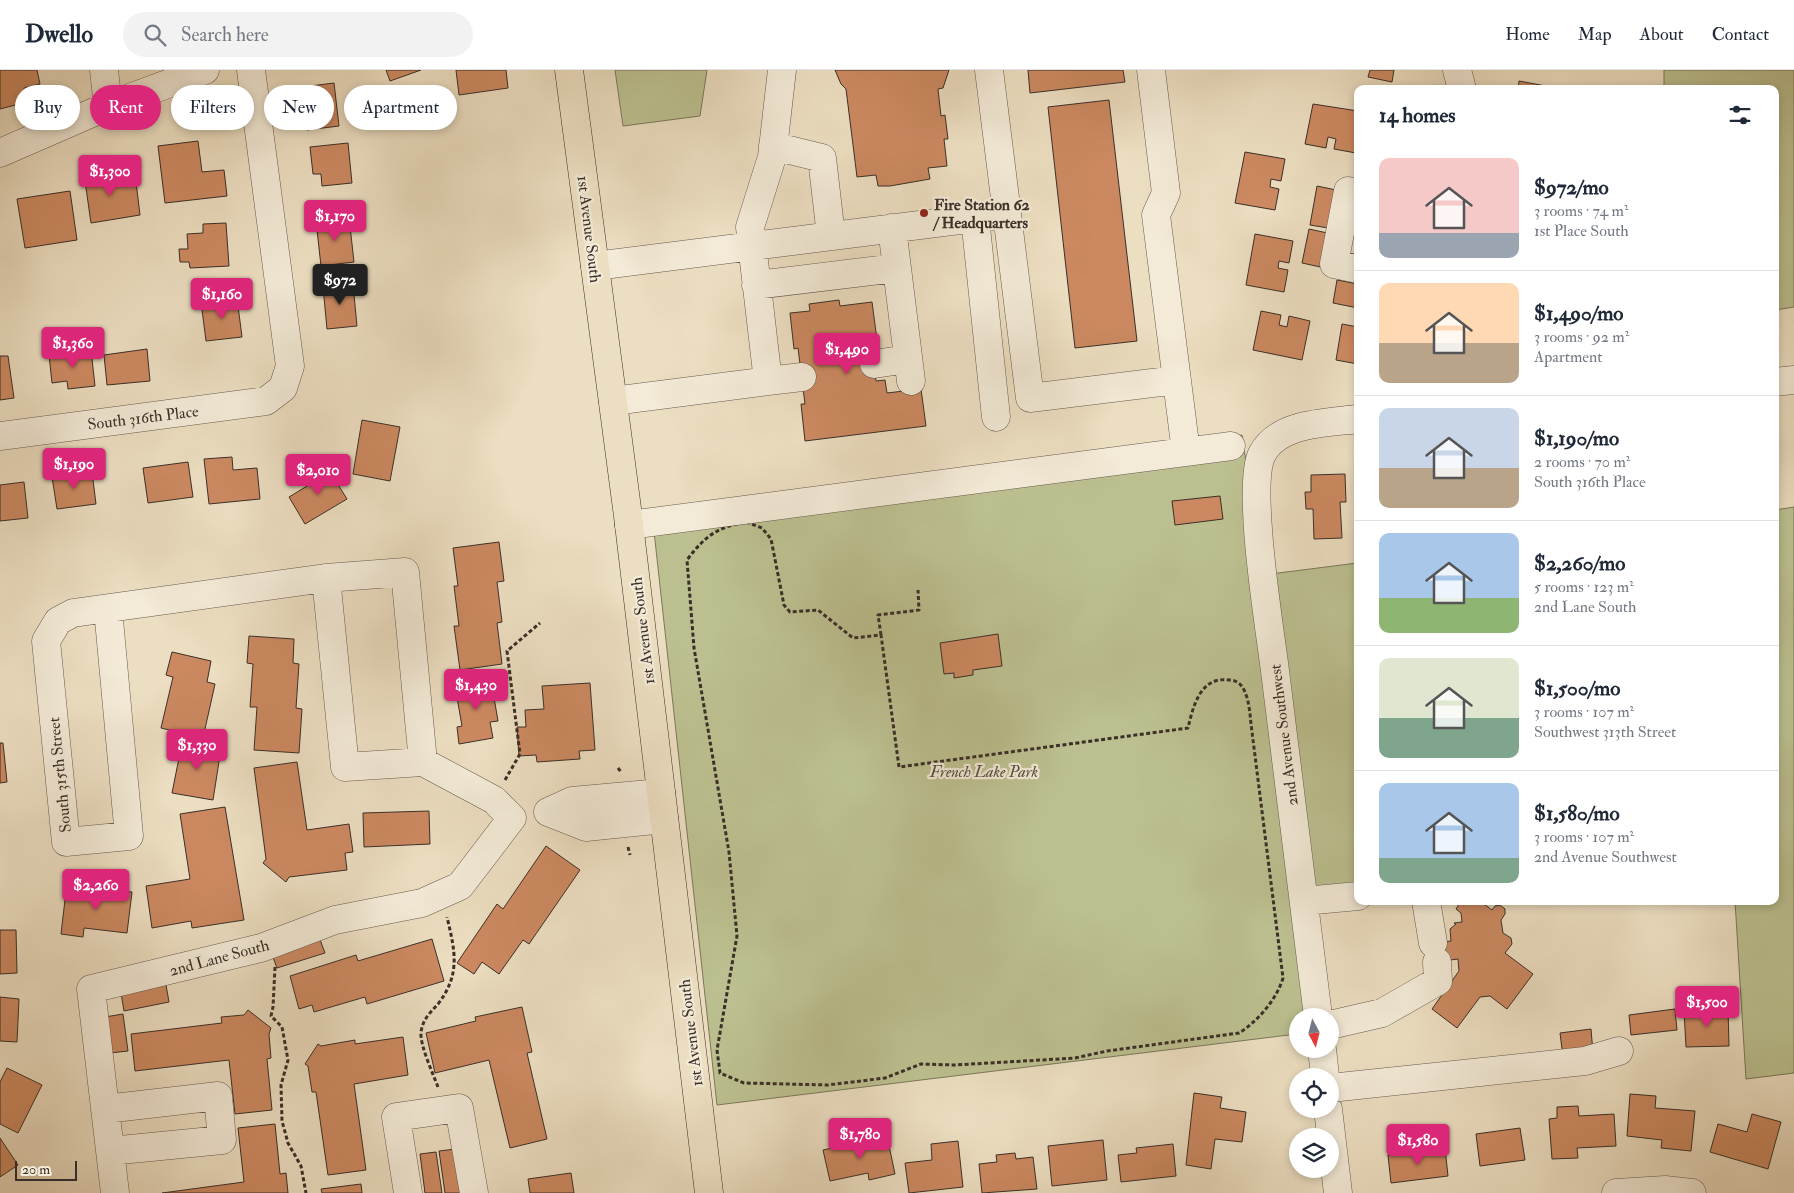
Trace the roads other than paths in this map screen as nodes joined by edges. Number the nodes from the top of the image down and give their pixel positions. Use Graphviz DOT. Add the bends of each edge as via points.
graph roads {
  1 [pos="104,70"];
  2 [pos="205,70"];
  3 [pos="252,70"];
  4 [pos="569,70"];
  5 [pos="782,70"];
  6 [pos="989,70"];
  7 [pos="1151,70"];
  8 [pos="1457,70"];
  9 [pos="106,85"];
  10 [pos="1461,85"];
  11 [pos="161,86"];
  12 [pos="90,114"];
  13 [pos="774,146"];
  14 [pos="0,153"];
  15 [pos="1354,192"];
  16 [pos="1007,214"];
  17 [pos="975,218"];
  18 [pos="892,228"];
  19 [pos="831,236"];
  20 [pos="751,246"];
  21 [pos="595,266"];
  22 [pos="896,268"];
  23 [pos="1354,268"];
  24 [pos="756,285"];
  25 [pos="874,364"];
  26 [pos="802,377"];
  27 [pos="1177,380"];
  28 [pos="1794,380"];
  29 [pos="768,381"];
  30 [pos="1779,382"];
  31 [pos="613,401"];
  32 [pos="996,417"];
  33 [pos="1354,420"];
  34 [pos="0,436"];
  35 [pos="1231,446"];
  36 [pos="1186,452"];
  37 [pos="629,525"];
  38 [pos="326,578"];
  39 [pos="108,609"];
  40 [pos="423,762"];
  41 [pos="663,806"];
  42 [pos="503,809"];
  43 [pos="1354,896"];
  44 [pos="1304,901"];
  45 [pos="1427,905"];
  46 [pos="1317,1008"];
  47 [pos="1339,1022"];
  48 [pos="1619,1051"];
  49 [pos="1339,1087"];
  50 [pos="105,1109"];
  51 [pos="1329,1118"];
  52 [pos="110,1151"];
  53 [pos="115,1193"];
  54 [pos="408,1193"];
  55 [pos="474,1193"];
  56 [pos="709,1193"];
  57 [pos="1338,1193"];
  58 [pos="1616,1193"];
  59 [pos="1692,1193"];
  1 -- 9 [label="street"];
  2 -- 11 [label="street"];
  3 -- 34 [label="street, South 316th Place" via="290,366 282,388 266,401"];
  4 -- 21 [label="main road, 1st Avenue South"];
  5 -- 13 [label="street"];
  6 -- 16 [label="street"];
  7 -- 27 [label="street" via="1166,193 1156,215"];
  8 -- 10 [label="street"];
  12 -- 14 [label="street"];
  13 -- 19 [label="street" via="822,158"];
  13 -- 20 [label="street" via="752,216"];
  15 -- 23 [label="street" via="1348,191 1334,264"];
  16 -- 17 [label="street"];
  16 -- 27 [label="street" via="1030,398"];
  17 -- 18 [label="street"];
  17 -- 32 [label="street"];
  18 -- 19 [label="street"];
  18 -- 22 [label="street"];
  19 -- 20 [label="street"];
  20 -- 21 [label="street"];
  20 -- 24 [label="street"];
  21 -- 31 [label="main road, 1st Avenue South"];
  22 -- 24 [label="street"];
  22 -- 25 [label="street" via="909,370"];
  24 -- 29 [label="street"];
  26 -- 29 [label="street"];
  27 -- 36 [label="street"];
  28 -- 30 [label="street"];
  29 -- 31 [label="street"];
  31 -- 37 [label="main road, 1st Avenue South"];
  33 -- 44 [label="street, 2nd Avenue Southwest" via="1290,430 1276,438 1262,454 1258,470 1263,575"];
  35 -- 36 [label="street"];
  36 -- 37 [label="street"];
  37 -- 41 [label="main road, 1st Avenue South"];
  38 -- 39 [label="street, South 315th Street"];
  38 -- 40 [label="street" via="345,767"];
  38 -- 40 [label="street, South 315th Street" via="405,572"];
  39 -- 39 [label="street, South 315th Street" via="73,613 58,621 46,641 66,842 129,836"];
  40 -- 42 [label="street"];
  41 -- 42 [label="street" via="586,827 548,812"];
  41 -- 56 [label="main road, 1st Avenue South"];
  42 -- 50 [label="street, 2nd Lane South" via="460,886 422,904 335,920 245,952 91,989"];
  43 -- 44 [label="street"];
  44 -- 46 [label="street, 2nd Avenue Southwest"];
  45 -- 47 [label="street" via="1438,981 1382,1013"];
  48 -- 49 [label="street" via="1585,1061"];
  50 -- 52 [label="street, 2nd Lane South"];
  50 -- 52 [label="street" via="218,1096 222,1140"];
  51 -- 57 [label="street"];
  52 -- 53 [label="street, 2nd Lane South"];
  54 -- 55 [label="street" via="396,1116 459,1108"];
  58 -- 59 [label="street" via="1651,1190"];
}
